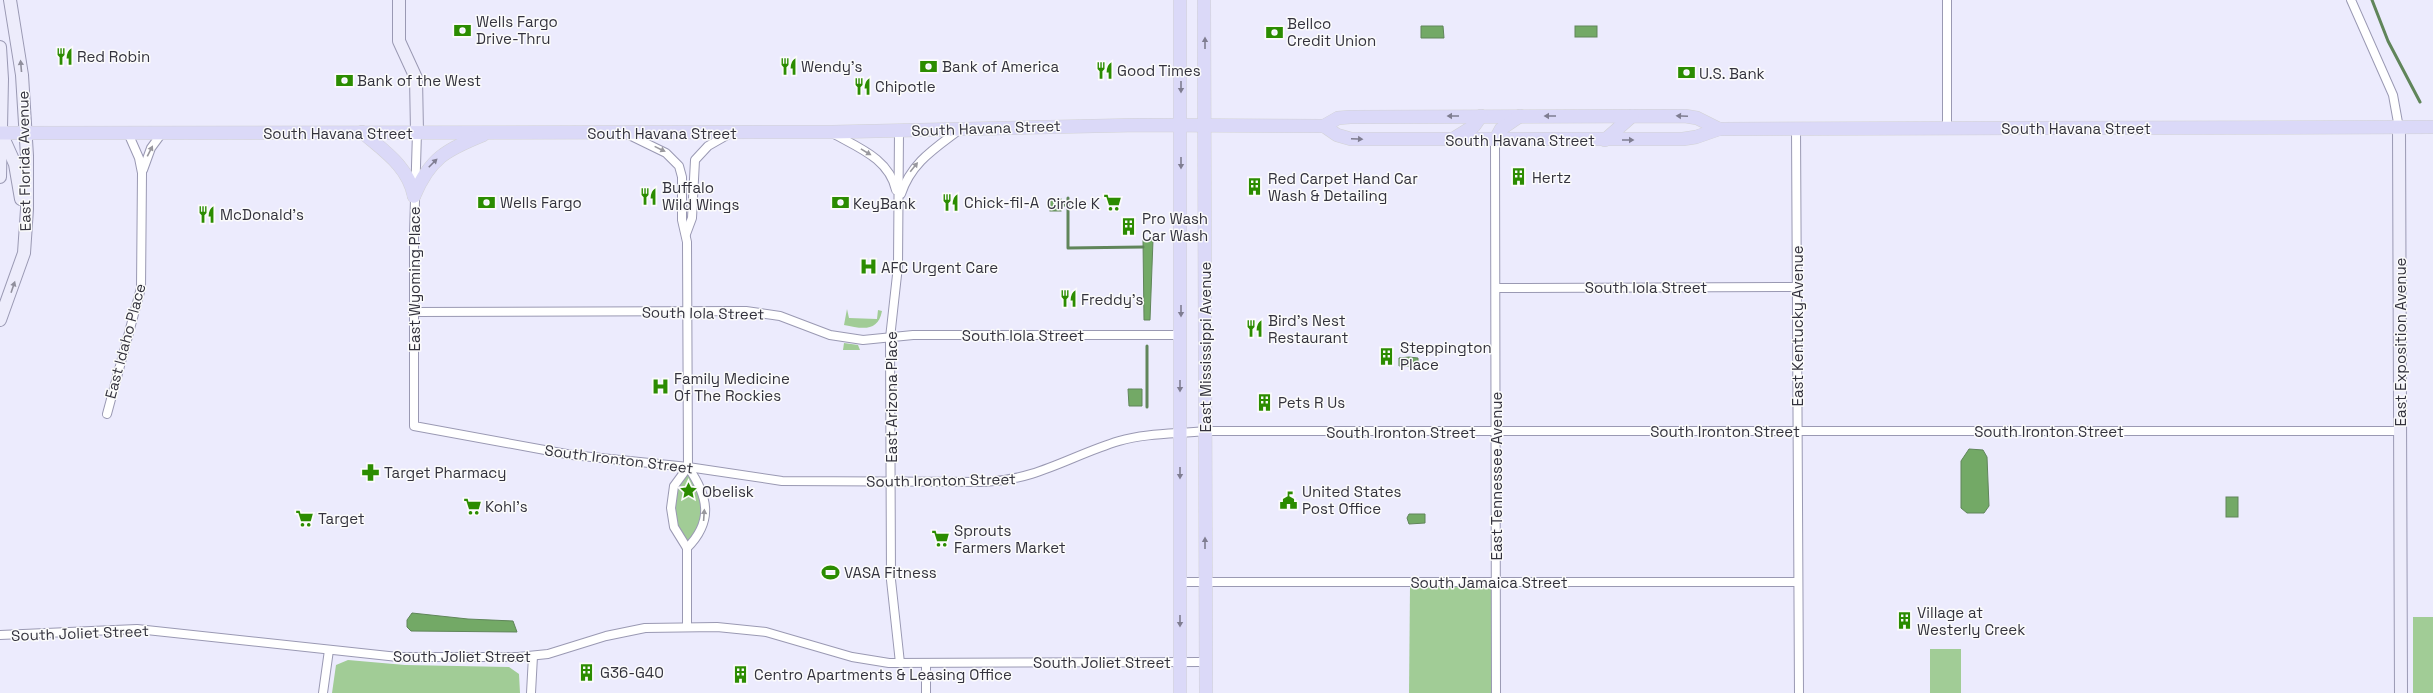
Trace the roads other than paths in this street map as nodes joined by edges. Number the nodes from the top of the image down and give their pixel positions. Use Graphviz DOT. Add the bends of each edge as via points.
graph roads {
  1 [pos="10,0"];
  2 [pos="399,0"];
  3 [pos="1180,0"];
  4 [pos="1204,0"];
  5 [pos="1947,0"];
  6 [pos="2351,0"];
  7 [pos="0,47"];
  8 [pos="1481,116"];
  9 [pos="1520,116"];
  10 [pos="1632,116"];
  11 [pos="1181,124"];
  12 [pos="1205,124"];
  13 [pos="1324,126"];
  14 [pos="2433,127"];
  15 [pos="1796,128"];
  16 [pos="1947,128"];
  17 [pos="2399,128"];
  18 [pos="961,129"];
  19 [pos="1719,129"];
  20 [pos="899,131"];
  21 [pos="162,132"];
  22 [pos="362,132"];
  23 [pos="417,132"];
  24 [pos="488,132"];
  25 [pos="732,132"];
  26 [pos="832,132"];
  27 [pos="0,133"];
  28 [pos="26,133"];
  29 [pos="128,133"];
  30 [pos="624,133"];
  31 [pos="1449,140"];
  32 [pos="1495,140"];
  33 [pos="1606,140"];
  34 [pos="142,173"];
  35 [pos="0,177"];
  36 [pos="414,196"];
  37 [pos="899,202"];
  38 [pos="686,234"];
  39 [pos="24,252"];
  40 [pos="1797,287"];
  41 [pos="1496,288"];
  42 [pos="414,312"];
  43 [pos="687,312"];
  44 [pos="0,320"];
  45 [pos="1180,335"];
  46 [pos="890,338"];
  47 [pos="107,414"];
  48 [pos="414,426"];
  49 [pos="1797,431"];
  50 [pos="2400,431"];
  51 [pos="1205,432"];
  52 [pos="1495,432"];
  53 [pos="1180,434"];
  54 [pos="688,467"];
  55 [pos="892,482"];
  56 [pos="687,548"];
  57 [pos="1180,582"];
  58 [pos="1206,582"];
  59 [pos="1496,582"];
  60 [pos="1798,582"];
  61 [pos="687,626"];
  62 [pos="0,635"];
  63 [pos="329,650"];
  64 [pos="532,656"];
  65 [pos="1180,662"];
  66 [pos="1206,662"];
  67 [pos="900,663"];
  68 [pos="926,663"];
  69 [pos="323,693"];
  70 [pos="531,693"];
  71 [pos="926,693"];
  72 [pos="1180,693"];
  73 [pos="1206,693"];
  74 [pos="1496,693"];
  75 [pos="1799,693"];
  76 [pos="2401,693"];
  28 -- 1 [label="street, East Florida Avenue, one-way" via="20,54"];
  2 -- 23 [label="street" via="399,41 416,78"];
  3 -- 11 [label="main road, East Mississippi Avenue, one-way"];
  12 -- 4 [label="main road, East Mississippi Avenue, one-way"];
  5 -- 16 [label="street"];
  6 -- 17 [label="street, East Exposition Avenue" via="2393,95"];
  7 -- 27 [label="street, East Florida Avenue"];
  8 -- 9 [label="main road, South Havana Street"];
  8 -- 13 [label="main road, South Havana Street, one-way" via="1350,117 1336,119"];
  8 -- 31 [label="main road" via="1471,129"];
  10 -- 9 [label="main road, South Havana Street, one-way"];
  9 -- 32 [label="main road" via="1501,129"];
  19 -- 10 [label="main road, South Havana Street, one-way" via="1691,117"];
  10 -- 33 [label="main road"];
  11 -- 12 [label="main road, South Havana Street"];
  11 -- 18 [label="main road, South Havana Street"];
  11 -- 45 [label="main road, East Mississippi Avenue, one-way"];
  12 -- 13 [label="main road, South Havana Street"];
  12 -- 51 [label="main road, East Mississippi Avenue"];
  13 -- 31 [label="main road, South Havana Street, one-way" via="1337,136 1351,139"];
  14 -- 17 [label="main road, South Havana Street"];
  15 -- 16 [label="main road, South Havana Street"];
  15 -- 19 [label="main road, South Havana Street"];
  15 -- 40 [label="street, East Kentucky Avenue"];
  16 -- 17 [label="main road, South Havana Street"];
  17 -- 50 [label="street, East Exposition Avenue"];
  18 -- 20 [label="main road, South Havana Street"];
  37 -- 18 [label="street, one-way" via="907,177 913,168"];
  33 -- 19 [label="main road, South Havana Street, one-way" via="1683,139"];
  20 -- 26 [label="main road, South Havana Street"];
  20 -- 37 [label="street, East Arizona Place"];
  21 -- 22 [label="main road, South Havana Street"];
  21 -- 29 [label="main road, South Havana Street"];
  34 -- 21 [label="street, East Idaho Place, one-way" via="151,148"];
  22 -- 23 [label="main road, South Havana Street"];
  22 -- 36 [label="main road" via="400,164 410,179"];
  23 -- 24 [label="main road, South Havana Street"];
  23 -- 36 [label="street, East Wyoming Place"];
  24 -- 30 [label="main road, South Havana Street"];
  36 -- 24 [label="main road, one-way" via="424,174 433,162 450,149"];
  25 -- 26 [label="main road, South Havana Street"];
  25 -- 30 [label="main road, South Havana Street"];
  25 -- 38 [label="street" via="708,146 695,160 692,218"];
  26 -- 37 [label="street, one-way" via="878,159 893,180"];
  27 -- 28 [label="main road, South Havana Street"];
  27 -- 35 [label="street, East Florida Avenue"];
  27 -- 39 [label="street" via="11,152 17,176"];
  28 -- 29 [label="main road, South Havana Street"];
  28 -- 39 [label="street, East Florida Avenue" via="27,209"];
  29 -- 34 [label="street, East Idaho Place" via="139,158"];
  30 -- 38 [label="street, one-way" via="666,153 679,166 682,176 682,220"];
  31 -- 32 [label="main road, South Havana Street"];
  32 -- 33 [label="main road, South Havana Street"];
  32 -- 41 [label="street, East Tennessee Avenue"];
  34 -- 47 [label="street, East Idaho Place" via="141,288"];
  36 -- 42 [label="street, East Wyoming Place"];
  37 -- 46 [label="street, East Arizona Place" via="898,282 890,323"];
  38 -- 43 [label="street"];
  44 -- 39 [label="street, East Florida Avenue, one-way"];
  40 -- 41 [label="street, South Iola Street"];
  40 -- 49 [label="street, East Kentucky Avenue"];
  41 -- 52 [label="street, East Tennessee Avenue"];
  42 -- 43 [label="street, South Iola Street"];
  42 -- 48 [label="street, East Wyoming Place"];
  43 -- 46 [label="street, South Iola Street" via="754,312 780,316 837,337 863,340"];
  43 -- 54 [label="street"];
  45 -- 46 [label="street, South Iola Street" via="913,335"];
  45 -- 53 [label="main road, East Mississippi Avenue, one-way"];
  46 -- 55 [label="street, East Arizona Place"];
  48 -- 54 [label="street, South Ironton Street" via="572,455"];
  49 -- 50 [label="street, South Ironton Street"];
  49 -- 52 [label="street, South Ironton Street"];
  49 -- 60 [label="street, East Kentucky Avenue"];
  50 -- 76 [label="street, East Exposition Avenue"];
  51 -- 52 [label="street, South Ironton Street"];
  51 -- 53 [label="street, South Ironton Street"];
  58 -- 51 [label="main road, East Mississippi Avenue, one-way"];
  52 -- 59 [label="street, East Tennessee Avenue"];
  53 -- 55 [label="street, South Ironton Street" via="1120,440 1048,470 1015,479 985,482"];
  53 -- 57 [label="main road, East Mississippi Avenue, one-way"];
  54 -- 55 [label="street, South Ironton Street" via="782,481"];
  54 -- 56 [label="street" via="674,486 671,508 674,527"];
  56 -- 54 [label="street, one-way" via="701,530 705,503 702,490"];
  55 -- 67 [label="street, East Arizona Place" via="892,593"];
  56 -- 61 [label="street"];
  57 -- 58 [label="street, South Jamaica Street"];
  57 -- 65 [label="main road, East Mississippi Avenue, one-way"];
  58 -- 59 [label="street, South Jamaica Street"];
  58 -- 66 [label="main road, East Mississippi Avenue"];
  59 -- 60 [label="street, South Jamaica Street"];
  59 -- 74 [label="street, East Tennessee Avenue"];
  60 -- 75 [label="street, East Kentucky Avenue"];
  61 -- 64 [label="street, South Joliet Street" via="631,630"];
  61 -- 67 [label="street, South Joliet Street" via="730,627 766,632 856,658"];
  62 -- 63 [label="street, South Joliet Street" via="143,629"];
  63 -- 64 [label="street, South Joliet Street" via="398,657"];
  63 -- 69 [label="street"];
  64 -- 70 [label="street"];
  65 -- 66 [label="street, South Joliet Street"];
  65 -- 68 [label="street, South Joliet Street"];
  65 -- 72 [label="main road, East Mississippi Avenue"];
  66 -- 73 [label="main road, East Mississippi Avenue"];
  67 -- 68 [label="street, South Joliet Street"];
  68 -- 71 [label="street"];
}
